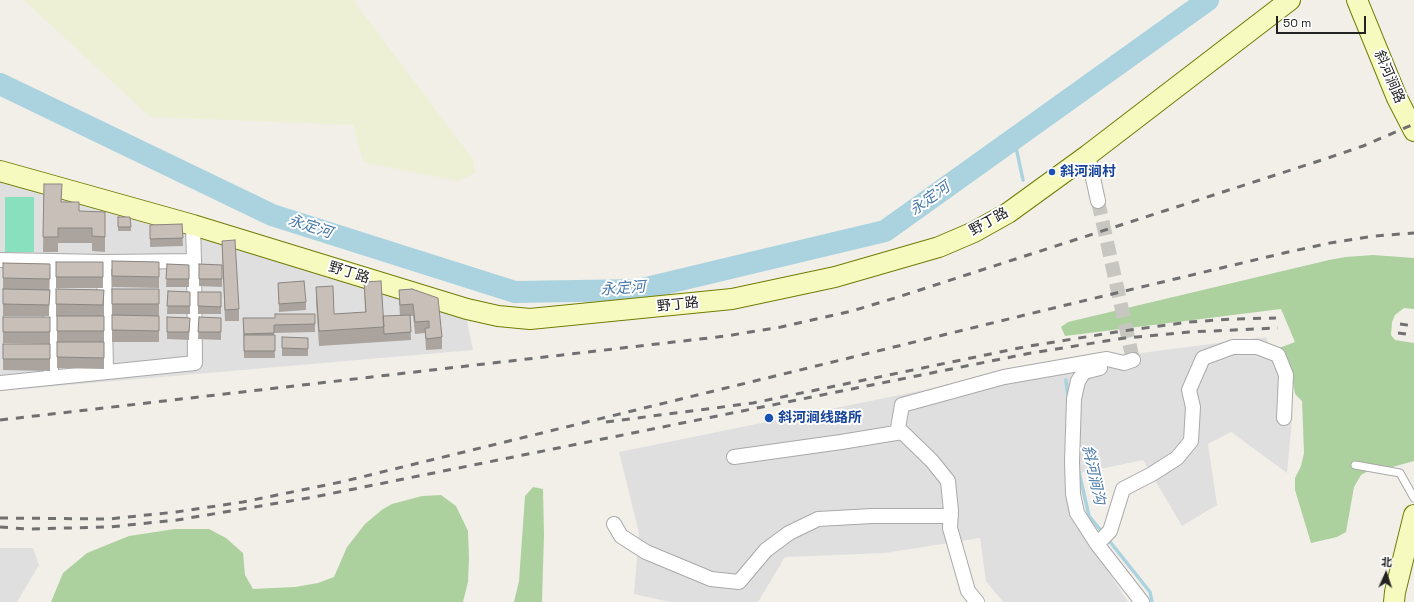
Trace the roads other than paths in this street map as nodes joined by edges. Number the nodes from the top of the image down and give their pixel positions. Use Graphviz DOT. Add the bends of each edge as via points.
graph roads {
  1 [pos="1290,0"];
  2 [pos="1357,0"];
  3 [pos="1414,131"];
  4 [pos="1088,155"];
  5 [pos="0,171"];
  6 [pos="1098,201"];
  7 [pos="193,225"];
  8 [pos="0,260"];
  9 [pos="51,261"];
  10 [pos="194,261"];
  11 [pos="104,262"];
  12 [pos="106,372"];
  13 [pos="51,378"];
  14 [pos="0,383"];
  15 [pos="1284,418"];
  16 [pos="902,432"];
  17 [pos="734,457"];
  18 [pos="1355,465"];
  19 [pos="1414,498"];
  20 [pos="1414,515"];
  21 [pos="951,516"];
  22 [pos="614,524"];
  23 [pos="1103,539"];
  24 [pos="977,602"];
  25 [pos="1142,602"];
  26 [pos="1394,602"];
  1 -- 4 [label="main road, 野丁路"];
  2 -- 3 [label="main road, 斜河涧路" via="1397,98"];
  4 -- 6 [label="street"];
  4 -- 7 [label="main road, 野丁路" via="1008,213 974,232 939,247 835,276 732,300 530,319 498,316 467,309"];
  5 -- 7 [label="main road, 野丁路"];
  7 -- 10 [label="street"];
  8 -- 9 [label="street"];
  9 -- 11 [label="street"];
  9 -- 13 [label="street"];
  10 -- 11 [label="street"];
  10 -- 12 [label="street" via="195,363"];
  11 -- 12 [label="street"];
  12 -- 13 [label="street"];
  13 -- 14 [label="street"];
  15 -- 23 [label="street" via="1286,375 1278,355 1257,347 1233,347 1203,358 1189,390 1193,407 1191,441 1177,458 1123,489"];
  16 -- 17 [label="street"];
  16 -- 21 [label="street" via="932,461 948,481"];
  16 -- 23 [label="street" via="898,428 902,405 1004,376 1107,359 1128,362 1084,372 1078,381 1074,399 1073,494 1077,513"];
  18 -- 19 [label="lane" via="1400,473"];
  20 -- 26 [label="main road"];
  21 -- 22 [label="street" via="818,519 789,533 766,550 739,582 711,579 646,552 621,536"];
  21 -- 24 [label="street" via="950,528 968,591"];
  23 -- 25 [label="street"];
}
